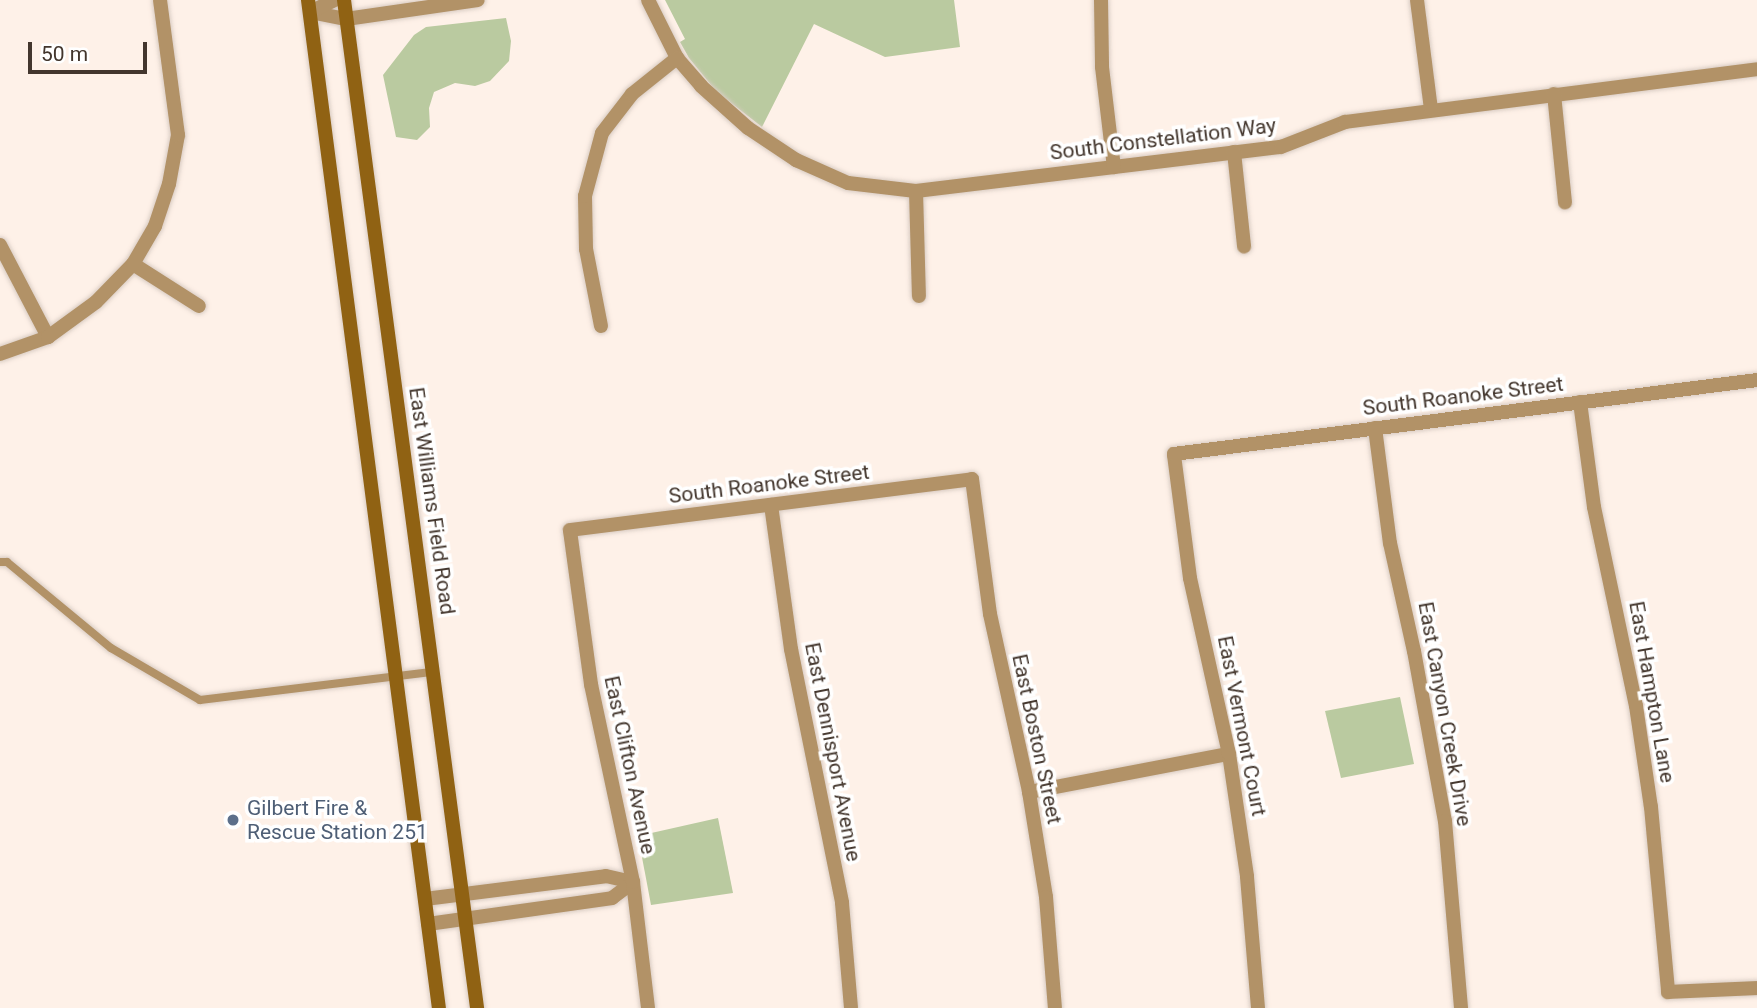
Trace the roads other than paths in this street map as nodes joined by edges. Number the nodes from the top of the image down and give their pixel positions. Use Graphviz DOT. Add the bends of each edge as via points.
graph roads {
  1 [pos="160,0"];
  2 [pos="335,0"];
  3 [pos="344,0"];
  4 [pos="478,0"];
  5 [pos="648,0"];
  6 [pos="1101,0"];
  7 [pos="1417,0"];
  8 [pos="309,6"];
  9 [pos="346,19"];
  10 [pos="677,58"];
  11 [pos="1757,69"];
  12 [pos="1554,94"];
  13 [pos="1430,109"];
  14 [pos="1234,152"];
  15 [pos="1114,167"];
  16 [pos="916,191"];
  17 [pos="1566,202"];
  18 [pos="0,245"];
  19 [pos="1244,246"];
  20 [pos="133,264"];
  21 [pos="919,296"];
  22 [pos="199,306"];
  23 [pos="601,326"];
  24 [pos="48,337"];
  25 [pos="0,354"];
  26 [pos="1757,380"];
  27 [pos="1580,402"];
  28 [pos="1375,428"];
  29 [pos="1174,454"];
  30 [pos="972,479"];
  31 [pos="771,505"];
  32 [pos="570,530"];
  33 [pos="0,562"];
  34 [pos="433,672"];
  35 [pos="396,676"];
  36 [pos="1228,754"];
  37 [pos="1029,792"];
  38 [pos="633,882"];
  39 [pos="463,895"];
  40 [pos="425,899"];
  41 [pos="466,921"];
  42 [pos="428,924"];
  43 [pos="1757,988"];
  44 [pos="439,1008"];
  45 [pos="477,1008"];
  46 [pos="648,1008"];
  47 [pos="851,1008"];
  48 [pos="1055,1008"];
  49 [pos="1258,1008"];
  50 [pos="1461,1008"];
  1 -- 20 [label="street" via="178,135 155,226"];
  2 -- 8 [label="street"];
  3 -- 9 [label="main road, East Williams Field Road"];
  4 -- 9 [label="street"];
  5 -- 10 [label="street, South Constellation Way"];
  6 -- 15 [label="street" via="1102,67"];
  7 -- 13 [label="street"];
  8 -- 9 [label="street"];
  8 -- 35 [label="main road"];
  9 -- 34 [label="main road, East Williams Field Road"];
  10 -- 16 [label="street, South Constellation Way" via="748,128 796,160 848,183"];
  10 -- 23 [label="street" via="632,94 602,134 585,196 586,249"];
  11 -- 12 [label="street, South Constellation Way"];
  12 -- 13 [label="street, South Constellation Way"];
  12 -- 17 [label="street"];
  13 -- 14 [label="street, South Constellation Way" via="1345,122 1281,146"];
  14 -- 15 [label="street, South Constellation Way"];
  14 -- 19 [label="street"];
  15 -- 16 [label="street, South Constellation Way"];
  16 -- 21 [label="street"];
  18 -- 24 [label="street"];
  20 -- 22 [label="street"];
  20 -- 24 [label="street" via="96,302"];
  24 -- 25 [label="street"];
  26 -- 27 [label="street, South Roanoke Street"];
  27 -- 28 [label="street, South Roanoke Street"];
  27 -- 43 [label="street, East Hampton Lane" via="1594,507 1636,706 1651,807 1668,992"];
  28 -- 29 [label="street, South Roanoke Street"];
  28 -- 50 [label="street, East Canyon Creek Drive" via="1390,543 1445,821"];
  29 -- 36 [label="street, East Vermont Court" via="1190,578"];
  30 -- 31 [label="street, South Roanoke Street"];
  30 -- 37 [label="street, East Boston Street" via="990,614"];
  31 -- 32 [label="street, South Roanoke Street"];
  31 -- 47 [label="street, East Dennisport Avenue" via="790,649 842,903"];
  32 -- 38 [label="street, East Clifton Avenue" via="591,684"];
  33 -- 35 [label="lane" via="7,562 111,648 200,700"];
  34 -- 35 [label="lane"];
  34 -- 39 [label="main road, East Williams Field Road"];
  35 -- 40 [label="main road"];
  36 -- 37 [label="street"];
  36 -- 49 [label="street, East Vermont Court" via="1248,876"];
  37 -- 48 [label="street, East Boston Street" via="1046,897"];
  38 -- 39 [label="street" via="606,876"];
  38 -- 41 [label="street" via="612,898"];
  38 -- 46 [label="street, East Clifton Avenue"];
  39 -- 40 [label="street"];
  39 -- 41 [label="main road, East Williams Field Road"];
  40 -- 42 [label="main road"];
  41 -- 42 [label="street"];
  41 -- 45 [label="main road, East Williams Field Road"];
  42 -- 44 [label="main road"];
}
